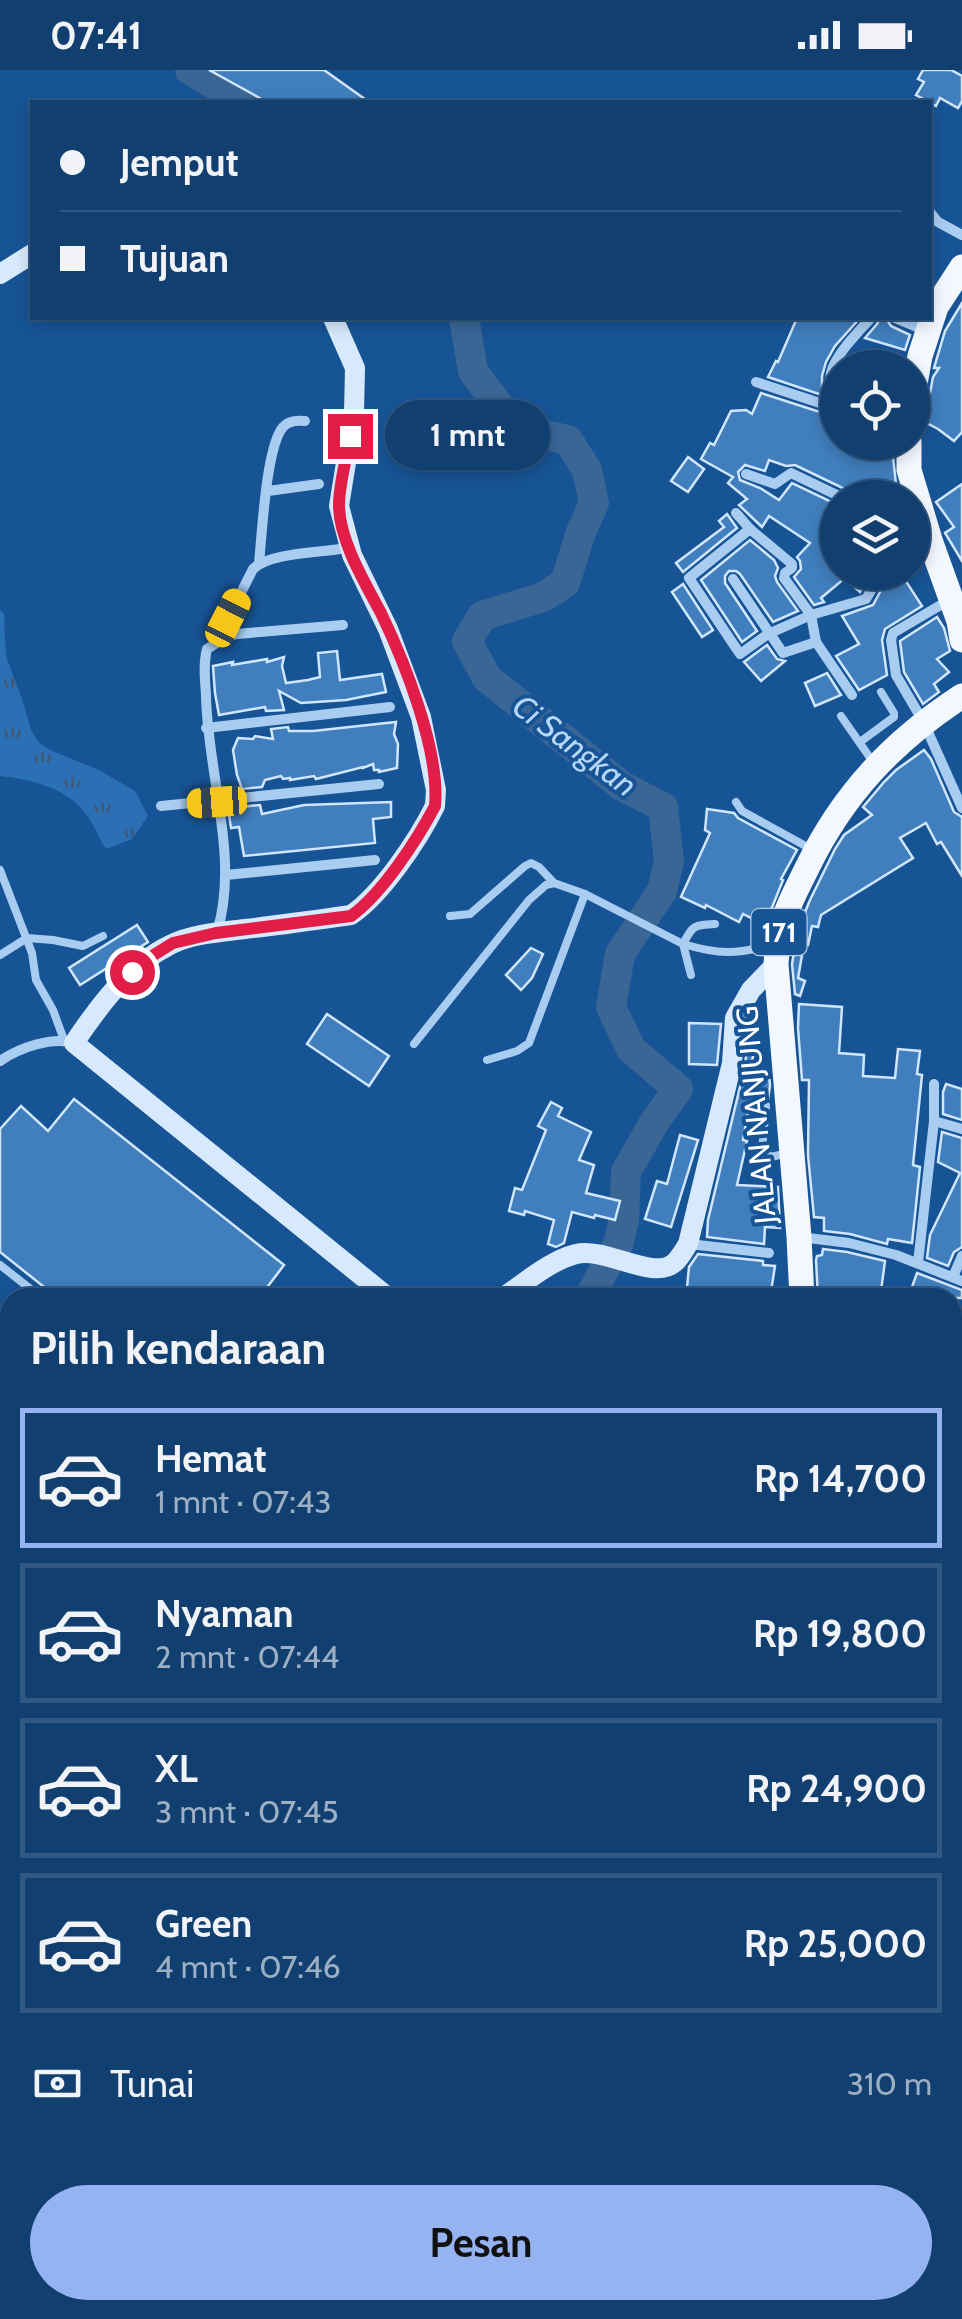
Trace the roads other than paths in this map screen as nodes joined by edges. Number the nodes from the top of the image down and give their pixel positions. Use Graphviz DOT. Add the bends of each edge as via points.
graph roads {
  1 [pos="932,214"];
  2 [pos="962,235"];
  3 [pos="30,255"];
  4 [pos="962,267"];
  5 [pos="0,274"];
  6 [pos="932,318"];
  7 [pos="334,320"];
  8 [pos="869,320"];
  9 [pos="900,320"];
  10 [pos="931,320"];
  11 [pos="927,332"];
  12 [pos="845,350"];
  13 [pos="922,350"];
  14 [pos="756,382"];
  15 [pos="820,404"];
  16 [pos="305,420"];
  17 [pos="746,474"];
  18 [pos="320,484"];
  19 [pos="820,487"];
  20 [pos="268,491"];
  21 [pos="736,513"];
  22 [pos="750,529"];
  23 [pos="340,550"];
  24 [pos="930,562"];
  25 [pos="259,563"];
  26 [pos="734,579"];
  27 [pos="871,590"];
  28 [pos="957,608"];
  29 [pos="811,615"];
  30 [pos="342,625"];
  31 [pos="768,634"];
  32 [pos="816,642"];
  33 [pos="215,643"];
  34 [pos="881,692"];
  35 [pos="852,695"];
  36 [pos="962,696"];
  37 [pos="390,708"];
  38 [pos="841,716"];
  39 [pos="924,723"];
  40 [pos="206,728"];
  41 [pos="860,742"];
  42 [pos="876,765"];
  43 [pos="379,784"];
  44 [pos="217,802"];
  45 [pos="736,802"];
  46 [pos="161,806"];
  47 [pos="962,808"];
  48 [pos="815,852"];
  49 [pos="375,860"];
  50 [pos="0,870"];
  51 [pos="226,874"];
  52 [pos="554,883"];
  53 [pos="585,894"];
  54 [pos="450,916"];
  55 [pos="716,924"];
  56 [pos="216,933"];
  57 [pos="102,936"];
  58 [pos="27,938"];
  59 [pos="682,944"];
  60 [pos="777,954"];
  61 [pos="0,955"];
  62 [pos="691,974"];
  63 [pos="69,1042"];
  64 [pos="414,1044"];
  65 [pos="487,1060"];
  66 [pos="0,1061"];
  67 [pos="934,1084"];
  68 [pos="766,1106"];
  69 [pos="934,1120"];
  70 [pos="962,1128"];
  71 [pos="792,1152"];
  72 [pos="799,1237"];
  73 [pos="688,1244"];
  74 [pos="768,1253"];
  75 [pos="962,1256"];
  76 [pos="918,1263"];
  77 [pos="0,1265"];
  78 [pos="957,1279"];
  79 [pos="29,1288"];
  80 [pos="377,1288"];
  81 [pos="518,1288"];
  82 [pos="802,1288"];
  1 -- 2 [label="street"];
  3 -- 5 [label="street"];
  4 -- 6 [label="main road"];
  7 -- 56 [label="street" via="355,368 339,506 352,555 421,717 435,806 380,890 351,916"];
  8 -- 12 [label="street"];
  9 -- 11 [label="street"];
  10 -- 11 [label="main road"];
  11 -- 13 [label="main road"];
  14 -- 15 [label="street"];
  16 -- 20 [label="street" via="289,422 280,432"];
  17 -- 19 [label="street" via="775,484 791,473"];
  18 -- 20 [label="street"];
  20 -- 25 [label="street"];
  21 -- 22 [label="street"];
  22 -- 29 [label="street" via="789,560 792,568 784,578"];
  22 -- 31 [label="street" via="689,578 740,654"];
  23 -- 25 [label="street"];
  24 -- 28 [label="main road"];
  25 -- 33 [label="street"];
  26 -- 31 [label="street"];
  27 -- 29 [label="street" via="866,599"];
  28 -- 39 [label="street" via="893,633 890,640 896,675"];
  29 -- 31 [label="street"];
  29 -- 32 [label="street"];
  30 -- 33 [label="street" via="237,634"];
  31 -- 32 [label="street" via="785,654"];
  32 -- 35 [label="street"];
  33 -- 40 [label="street" via="205,655"];
  34 -- 41 [label="lane" via="894,717"];
  36 -- 39 [label="main road, JALAN NANJUNG / 171"];
  37 -- 40 [label="street"];
  38 -- 41 [label="lane"];
  39 -- 42 [label="main road, JALAN NANJUNG / 171"];
  39 -- 47 [label="street"];
  40 -- 44 [label="street"];
  41 -- 42 [label="lane"];
  42 -- 48 [label="main road, JALAN NANJUNG / 171"];
  43 -- 44 [label="street"];
  44 -- 46 [label="street"];
  44 -- 51 [label="street"];
  45 -- 48 [label="lane"];
  48 -- 60 [label="main road, JALAN NANJUNG / 171" via="783,915"];
  49 -- 51 [label="street"];
  50 -- 58 [label="lane"];
  51 -- 56 [label="street"];
  52 -- 53 [label="lane"];
  52 -- 54 [label="lane" via="531,864 470,914"];
  52 -- 64 [label="lane" via="529,900"];
  53 -- 59 [label="lane"];
  53 -- 65 [label="lane" via="529,1042"];
  55 -- 59 [label="lane" via="691,928"];
  56 -- 63 [label="street" via="173,943 144,961"];
  57 -- 58 [label="lane" via="83,946"];
  58 -- 61 [label="lane"];
  58 -- 63 [label="lane" via="36,980"];
  59 -- 60 [label="lane"];
  59 -- 62 [label="lane"];
  60 -- 71 [label="main road, JALAN NANJUNG / 171"];
  60 -- 73 [label="street" via="734,1018 732,1064"];
  63 -- 66 [label="street"];
  63 -- 80 [label="street"];
  67 -- 69 [label="street"];
  68 -- 71 [label="lane" via="762,1150 771,1157"];
  69 -- 70 [label="street"];
  69 -- 76 [label="street"];
  71 -- 72 [label="main road, JALAN NANJUNG / 171"];
  72 -- 76 [label="street"];
  72 -- 82 [label="main road, JALAN NANJUNG / 171"];
  73 -- 74 [label="street"];
  73 -- 81 [label="street" via="664,1268 587,1253 564,1258"];
  75 -- 78 [label="street"];
  76 -- 78 [label="street"];
  77 -- 79 [label="lane"];
}
